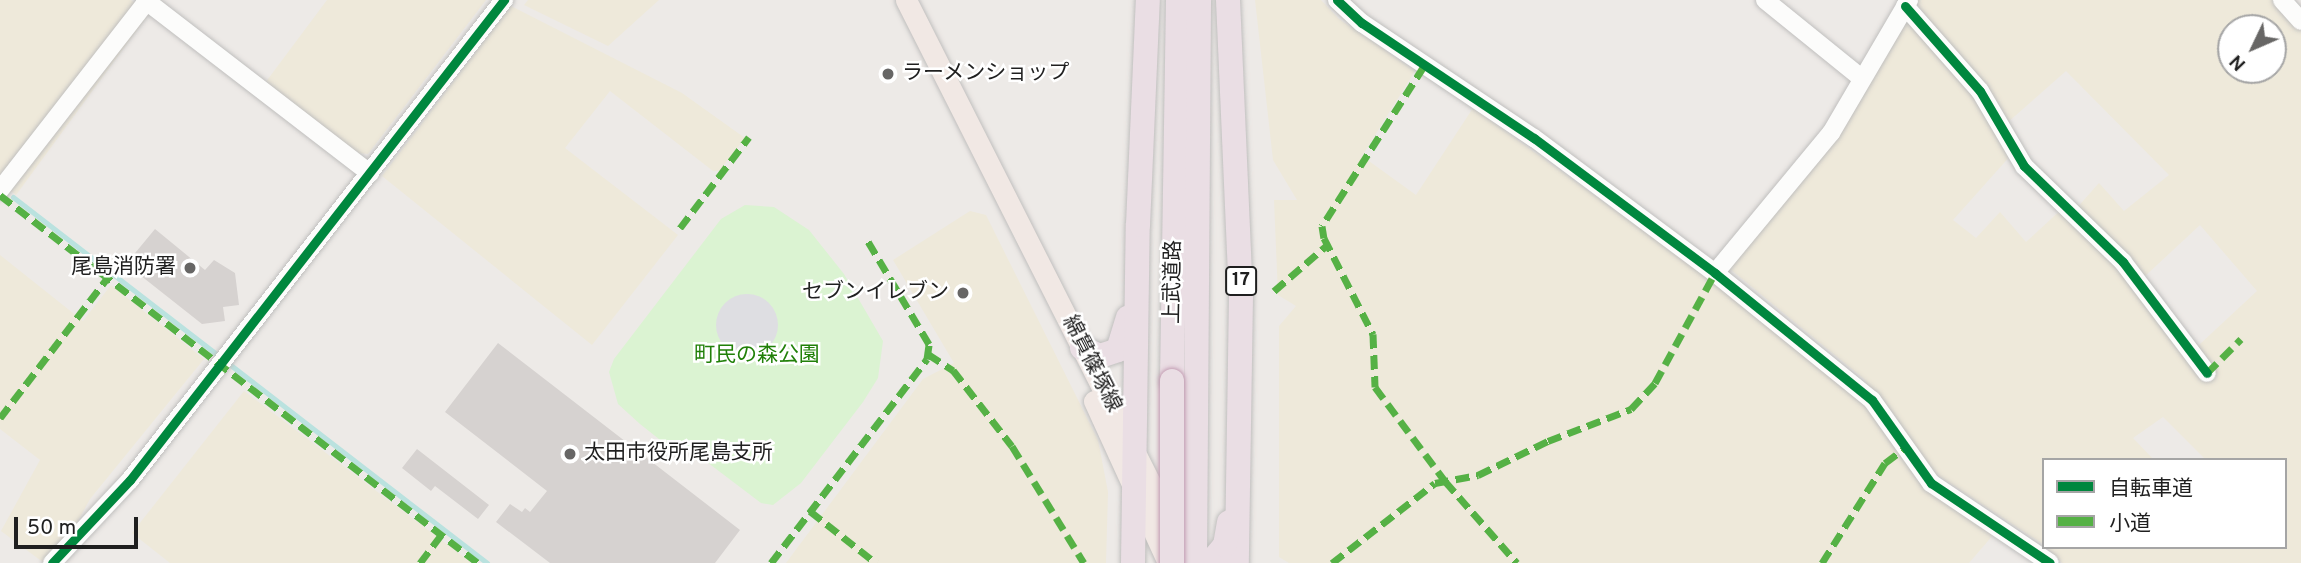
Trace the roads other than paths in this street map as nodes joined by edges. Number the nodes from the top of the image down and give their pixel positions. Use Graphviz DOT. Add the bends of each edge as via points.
graph roads {
  1 [pos="147,0"];
  2 [pos="504,0"];
  3 [pos="906,0"];
  4 [pos="1148,0"];
  5 [pos="1178,0"];
  6 [pos="1199,0"];
  7 [pos="1228,0"];
  8 [pos="1337,0"];
  9 [pos="1765,0"];
  10 [pos="2282,0"];
  11 [pos="1907,3"];
  12 [pos="2301,21"];
  13 [pos="1860,77"];
  14 [pos="988,167"];
  15 [pos="370,173"];
  16 [pos="0,190"];
  17 [pos="1139,225"];
  18 [pos="1715,273"];
  19 [pos="1082,348"];
  20 [pos="2207,373"];
  21 [pos="1240,420"];
  22 [pos="1136,452"];
  23 [pos="1135,494"];
  24 [pos="1167,558"];
  25 [pos="52,563"];
  26 [pos="1133,563"];
  27 [pos="1183,563"];
  28 [pos="1193,563"];
  29 [pos="1210,563"];
  30 [pos="1237,563"];
  31 [pos="2050,563"];
  1 -- 15 [label="street"];
  1 -- 16 [label="street"];
  2 -- 15 [label="street"];
  3 -- 14 [label="main road, 綿貫篠塚線"];
  4 -- 17 [label="highway"];
  5 -- 24 [label="highway, 上武道路, bridge"];
  6 -- 28 [label="highway, 上武道路 / 17"];
  7 -- 21 [label="highway, 17" via="1239,198"];
  8 -- 18 [label="street"];
  9 -- 13 [label="street"];
  10 -- 12 [label="street"];
  11 -- 13 [label="street"];
  11 -- 20 [label="street" via="1980,91 2024,166 2114,253"];
  13 -- 18 [label="street" via="1831,133"];
  14 -- 19 [label="main road, 綿貫篠塚線" via="1008,196"];
  14 -- 23 [label="main road, 綿貫篠塚線" via="997,201"];
  15 -- 25 [label="street" via="130,480"];
  17 -- 19 [label="highway" via="1123,343 1107,355"];
  17 -- 22 [label="highway"];
  18 -- 31 [label="street" via="1872,400 1931,483"];
  19 -- 22 [label="main road, 綿貫篠塚線"];
  21 -- 29 [label="highway" via="1227,535"];
  21 -- 30 [label="highway, 17"];
  22 -- 23 [label="highway"];
  22 -- 28 [label="main road, 綿貫篠塚線"];
  23 -- 24 [label="main road, 綿貫篠塚線"];
  23 -- 26 [label="highway"];
  24 -- 27 [label="highway"];
}
